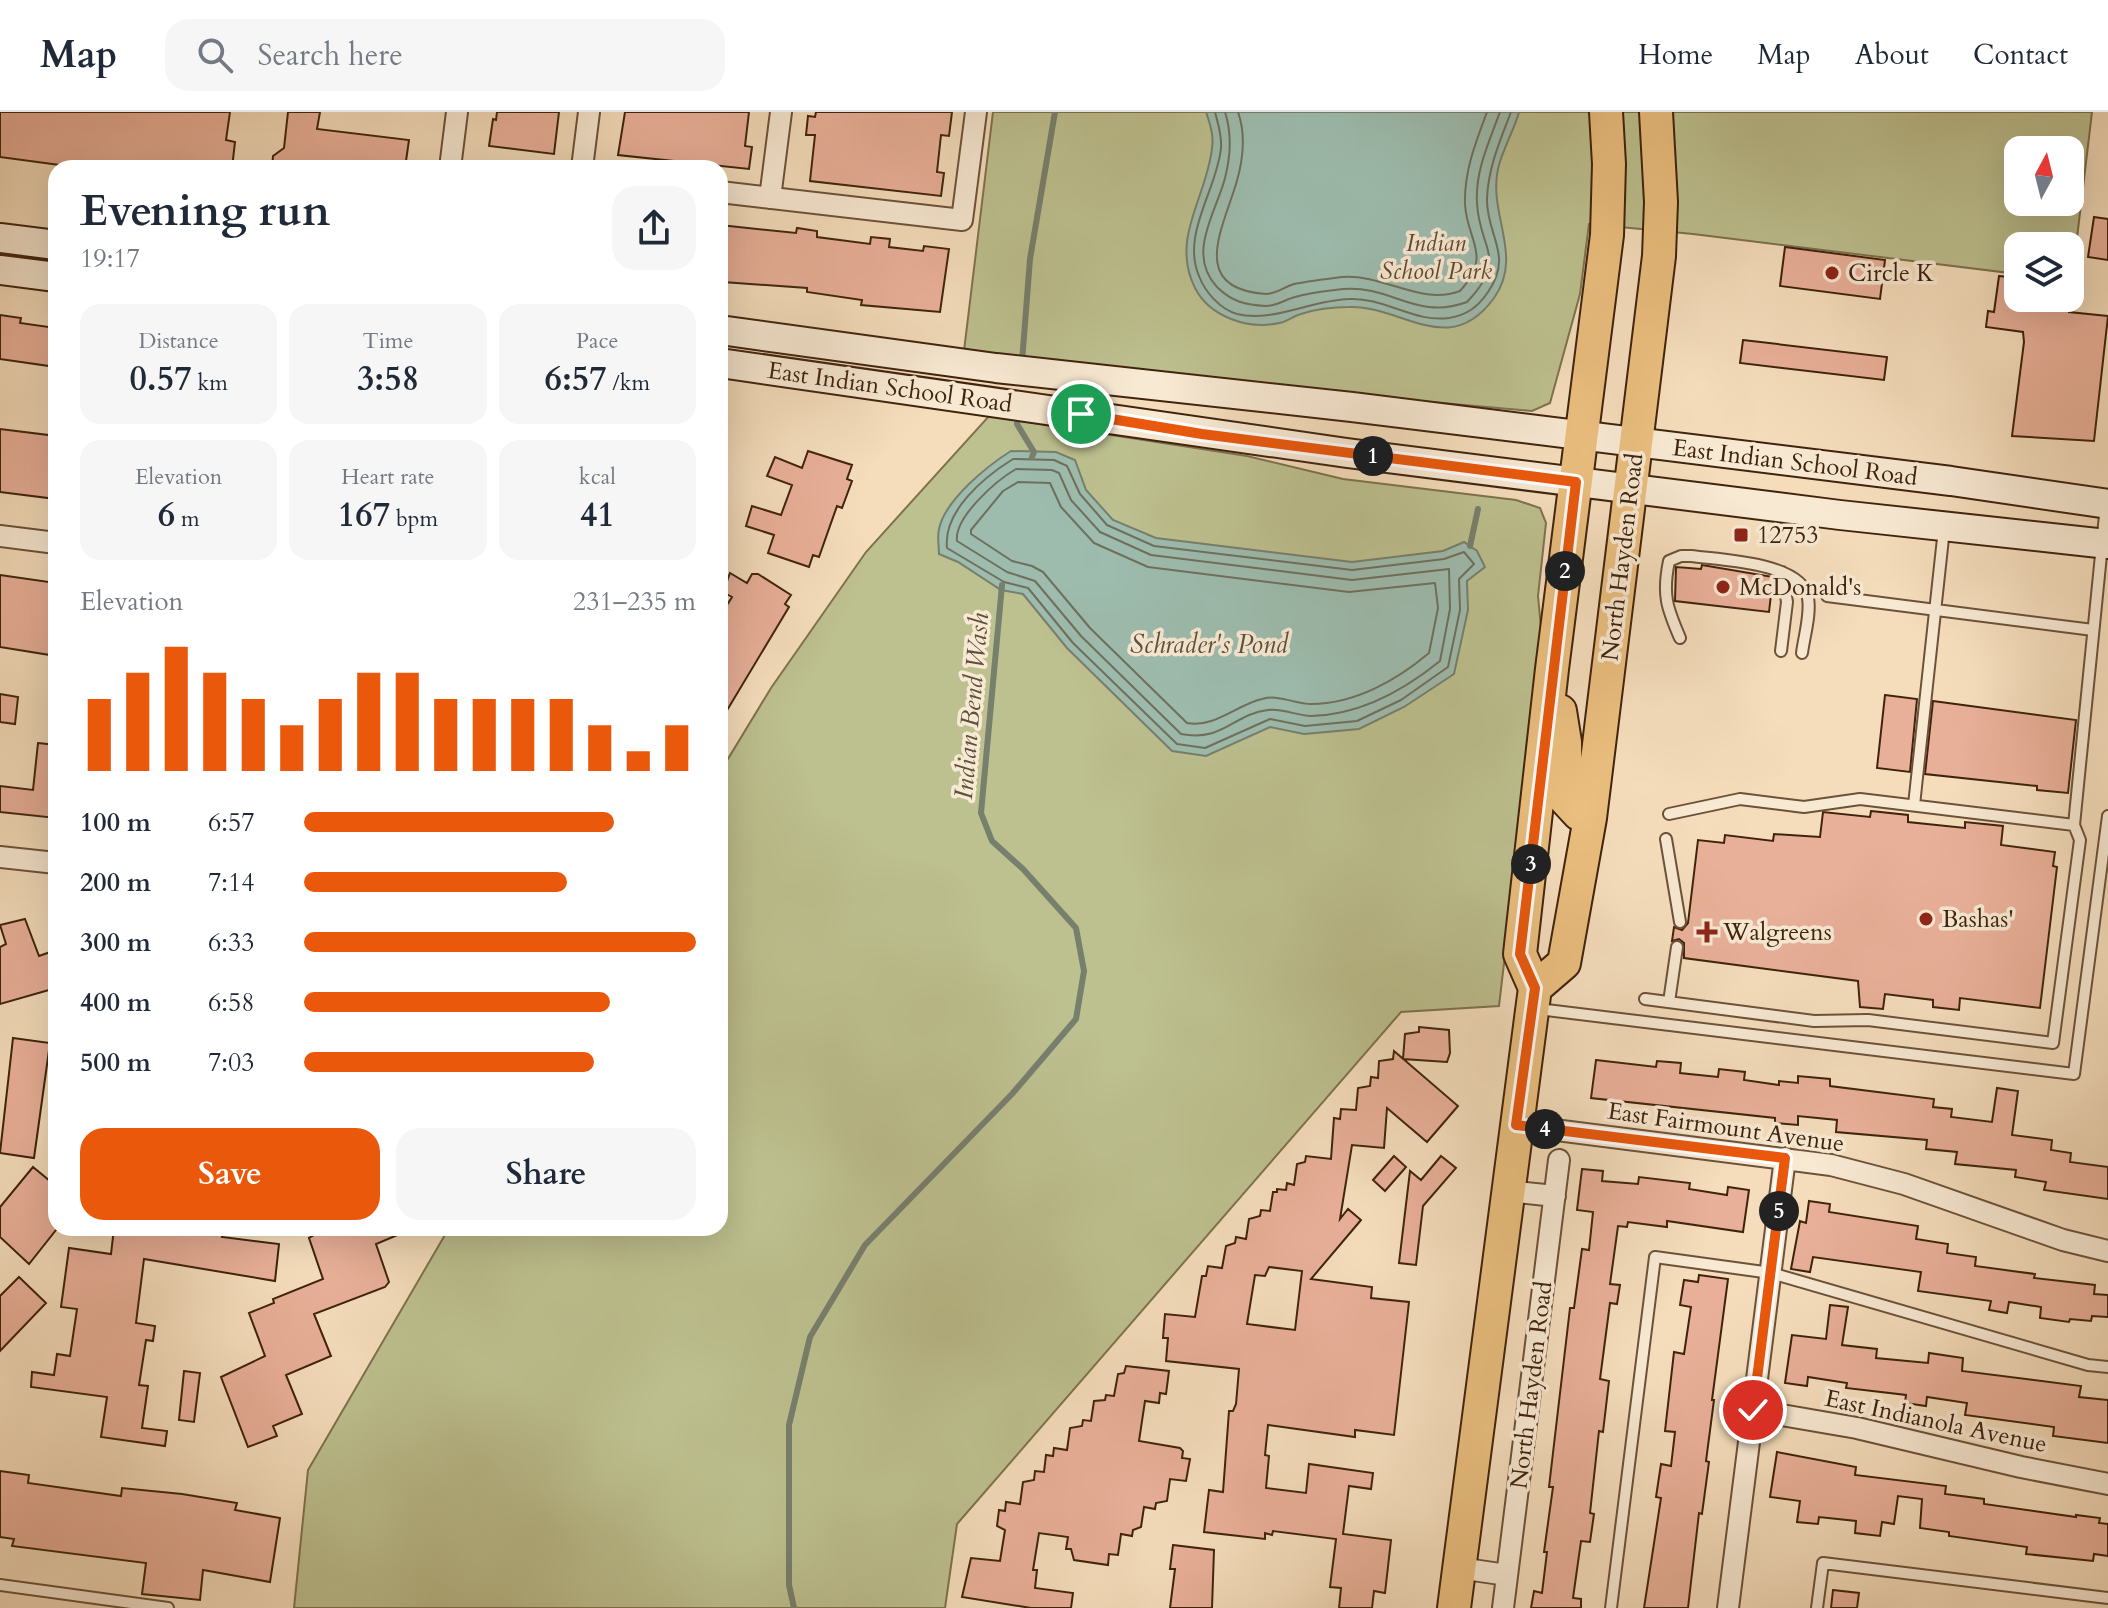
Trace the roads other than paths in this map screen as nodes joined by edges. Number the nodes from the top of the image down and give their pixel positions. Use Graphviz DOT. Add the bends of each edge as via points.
graph roads {
  1 [pos="457,112"];
  2 [pos="589,112"];
  3 [pos="781,112"];
  4 [pos="976,112"];
  5 [pos="1606,112"];
  6 [pos="1656,112"];
  7 [pos="451,160"];
  8 [pos="583,160"];
  9 [pos="728,193"];
  10 [pos="770,198"];
  11 [pos="0,238"];
  12 [pos="48,244"];
  13 [pos="0,270"];
  14 [pos="48,276"];
  15 [pos="728,331"];
  16 [pos="728,364"];
  17 [pos="1582,435"];
  18 [pos="1636,442"];
  19 [pos="1576,482"];
  20 [pos="1632,489"];
  21 [pos="2107,504"];
  22 [pos="1944,527"];
  23 [pos="0,536"];
  24 [pos="48,542"];
  25 [pos="2105,543"];
  26 [pos="1782,572"];
  27 [pos="1827,596"];
  28 [pos="1936,610"];
  29 [pos="2093,630"];
  30 [pos="1680,638"];
  31 [pos="1781,651"];
  32 [pos="1802,653"];
  33 [pos="1552,669"];
  34 [pos="1914,805"];
  35 [pos="1669,814"];
  36 [pos="2108,816"];
  37 [pos="1590,818"];
  38 [pos="2074,825"];
  39 [pos="1666,839"];
  40 [pos="0,857"];
  41 [pos="48,862"];
  42 [pos="1680,922"];
  43 [pos="1677,947"];
  44 [pos="1533,998"];
  45 [pos="1645,999"];
  46 [pos="1669,1002"];
  47 [pos="1516,1125"];
  48 [pos="1785,1158"];
  49 [pos="1559,1160"];
  50 [pos="1508,1191"];
  51 [pos="1555,1196"];
  52 [pos="2108,1251"];
  53 [pos="1771,1273"];
  54 [pos="2108,1367"];
  55 [pos="1753,1410"];
  56 [pos="2108,1484"];
  57 [pos="1459,1568"];
  58 [pos="1507,1575"];
  59 [pos="0,1585"];
  60 [pos="2108,1598"];
  61 [pos="168,1608"];
  62 [pos="1454,1608"];
  63 [pos="1503,1608"];
  64 [pos="1611,1608"];
  65 [pos="1728,1608"];
  66 [pos="1817,1608"];
  1 -- 7 [label="street"];
  2 -- 8 [label="street"];
  3 -- 10 [label="street"];
  4 -- 10 [label="street" via="962,220"];
  5 -- 17 [label="main road, North Hayden Road" via="1607,235"];
  6 -- 18 [label="main road, North Hayden Road" via="1660,236"];
  9 -- 10 [label="street"];
  11 -- 12 [label="main road"];
  13 -- 14 [label="main road"];
  15 -- 17 [label="main road, East Indian School Road" via="1084,379"];
  16 -- 19 [label="main road, East Indian School Road"];
  17 -- 18 [label="main road, East Indian School Road"];
  17 -- 19 [label="main road, North Hayden Road"];
  18 -- 20 [label="main road, North Hayden Road"];
  18 -- 21 [label="main road, East Indian School Road"];
  19 -- 20 [label="main road, East Indian School Road"];
  19 -- 33 [label="main road, North Hayden Road"];
  20 -- 22 [label="main road, East Indian School Road"];
  20 -- 37 [label="main road, North Hayden Road"];
  21 -- 25 [label="lane"];
  22 -- 25 [label="main road, East Indian School Road"];
  22 -- 28 [label="lane"];
  23 -- 24 [label="street"];
  25 -- 29 [label="lane"];
  26 -- 30 [label="lane" via="1691,556 1669,561 1666,604"];
  26 -- 31 [label="lane" via="1787,602"];
  26 -- 32 [label="lane" via="1805,588 1809,600"];
  27 -- 28 [label="lane"];
  28 -- 29 [label="lane"];
  28 -- 34 [label="lane"];
  29 -- 38 [label="lane"];
  33 -- 37 [label="main road" via="1565,742 1566,800"];
  33 -- 44 [label="main road, North Hayden Road" via="1520,954"];
  34 -- 35 [label="lane" via="1860,799 1804,807 1740,799"];
  34 -- 38 [label="lane"];
  36 -- 44 [label="lane" via="2074,1074"];
  37 -- 44 [label="main road, North Hayden Road" via="1564,963"];
  38 -- 46 [label="lane" via="2080,840 2053,1043"];
  39 -- 42 [label="lane"];
  40 -- 41 [label="street"];
  43 -- 46 [label="lane"];
  44 -- 47 [label="main road, North Hayden Road"];
  45 -- 46 [label="lane"];
  47 -- 48 [label="street, East Fairmount Avenue"];
  47 -- 50 [label="main road, North Hayden Road"];
  48 -- 52 [label="street, East Fairmount Avenue" via="1891,1181"];
  48 -- 53 [label="street"];
  49 -- 51 [label="street, North Hayden Road"];
  50 -- 51 [label="street"];
  50 -- 57 [label="main road, North Hayden Road"];
  51 -- 58 [label="street, North Hayden Road"];
  53 -- 54 [label="lane"];
  53 -- 55 [label="street"];
  53 -- 64 [label="lane" via="1655,1257"];
  55 -- 56 [label="street, East Indianola Avenue"];
  55 -- 65 [label="street"];
  57 -- 58 [label="street"];
  57 -- 62 [label="main road, North Hayden Road"];
  58 -- 63 [label="street, North Hayden Road"];
  59 -- 61 [label="lane"];
  60 -- 66 [label="lane" via="1823,1563"];
}
